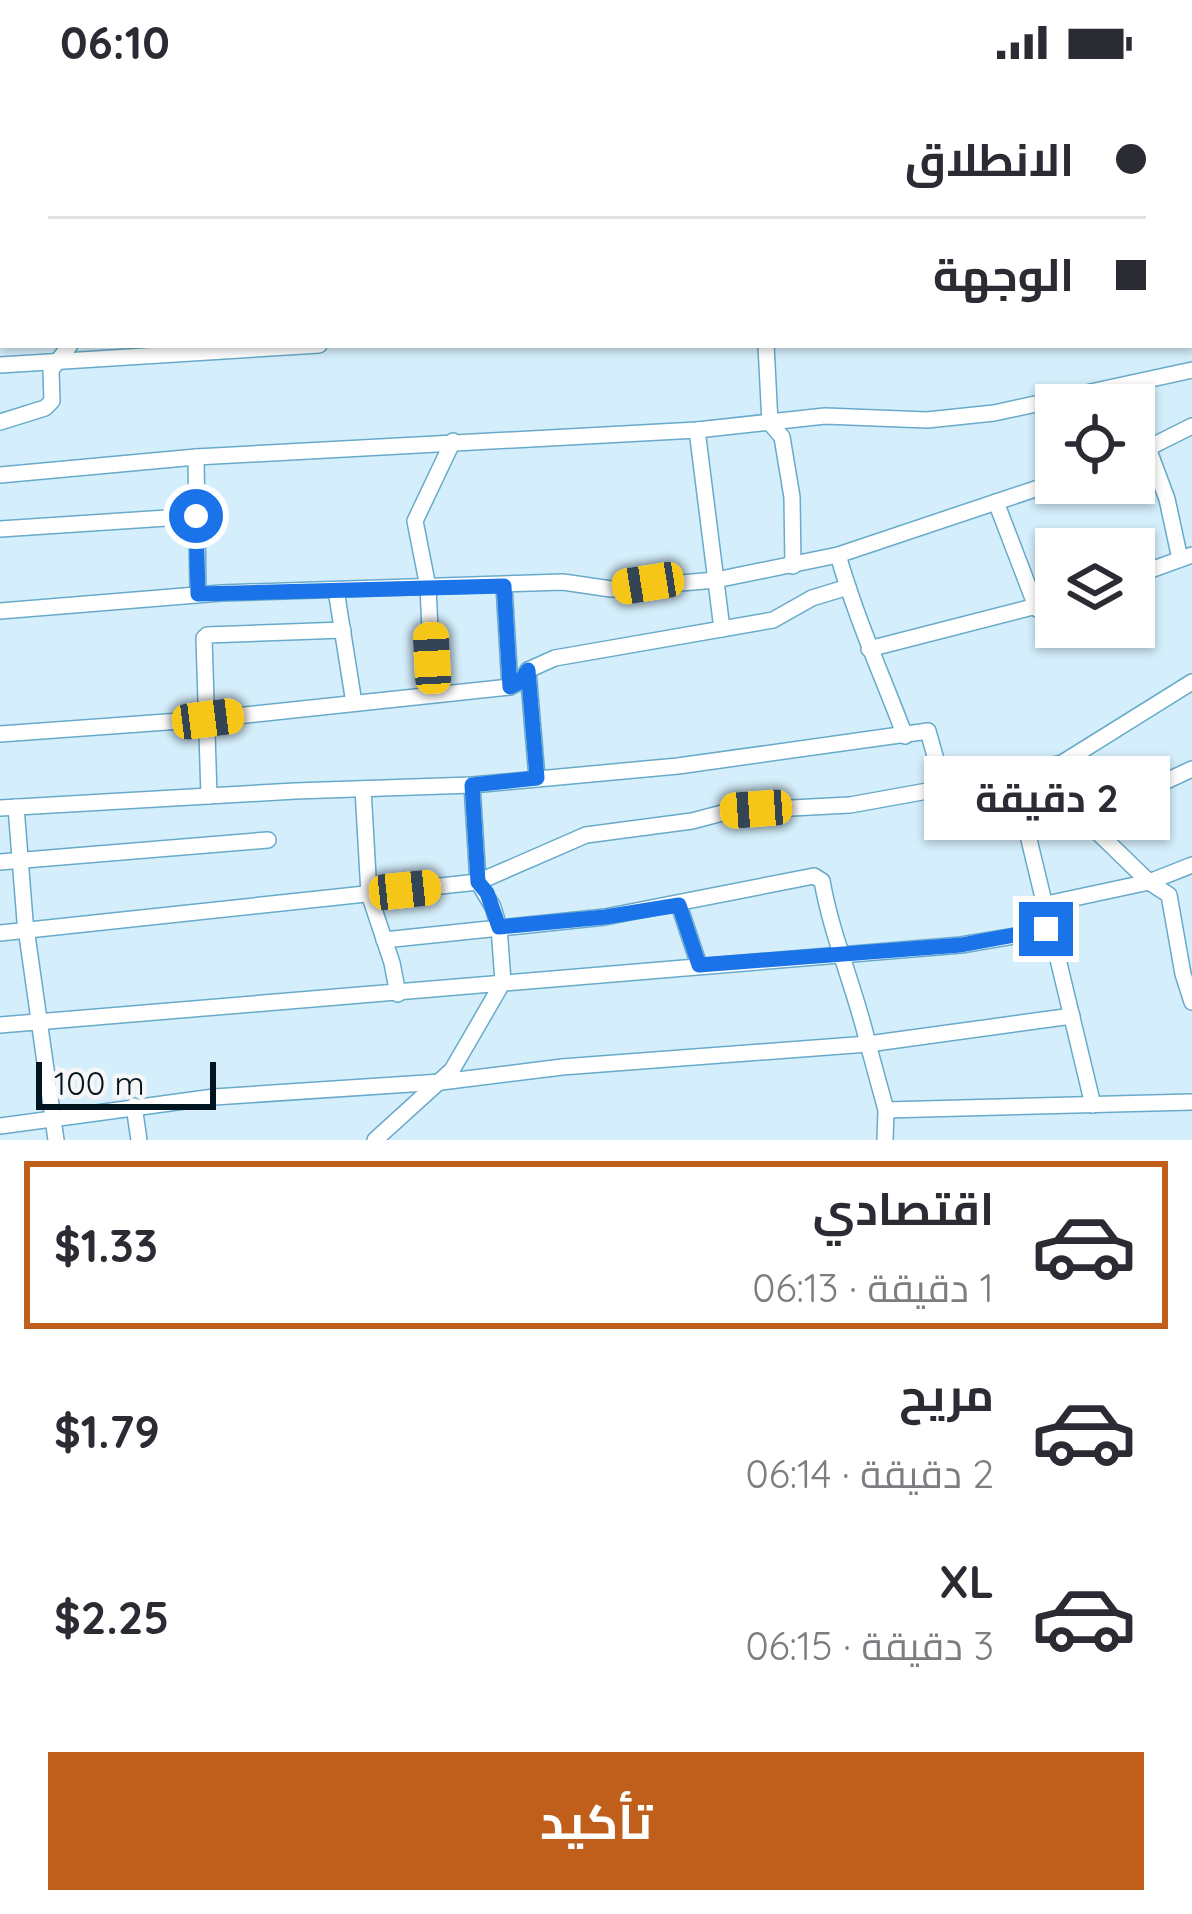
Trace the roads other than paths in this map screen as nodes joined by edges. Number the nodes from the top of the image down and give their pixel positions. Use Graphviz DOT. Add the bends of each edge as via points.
graph roads {
  1 [pos="68,348"];
  2 [pos="271,348"];
  3 [pos="766,348"];
  4 [pos="57,361"];
  5 [pos="0,365"];
  6 [pos="1192,370"];
  7 [pos="0,422"];
  8 [pos="770,423"];
  9 [pos="1192,426"];
  10 [pos="697,430"];
  11 [pos="453,441"];
  12 [pos="1155,444"];
  13 [pos="196,457"];
  14 [pos="0,475"];
  15 [pos="1155,477"];
  16 [pos="1035,489"];
  17 [pos="996,502"];
  18 [pos="196,516"];
  19 [pos="0,529"];
  20 [pos="838,555"];
  21 [pos="1186,557"];
  22 [pos="793,566"];
  23 [pos="1155,568"];
  24 [pos="716,580"];
  25 [pos="504,586"];
  26 [pos="428,587"];
  27 [pos="848,587"];
  28 [pos="336,590"];
  29 [pos="198,594"];
  30 [pos="1035,604"];
  31 [pos="1035,609"];
  32 [pos="0,611"];
  33 [pos="722,629"];
  34 [pos="343,630"];
  35 [pos="869,649"];
  36 [pos="528,670"];
  37 [pos="1192,682"];
  38 [pos="510,687"];
  39 [pos="434,694"];
  40 [pos="355,703"];
  41 [pos="208,719"];
  42 [pos="0,734"];
  43 [pos="905,736"];
  44 [pos="1062,763"];
  45 [pos="1192,769"];
  46 [pos="1013,773"];
  47 [pos="537,778"];
  48 [pos="472,785"];
  49 [pos="944,788"];
  50 [pos="363,789"];
  51 [pos="209,796"];
  52 [pos="8,808"];
  53 [pos="1084,819"];
  54 [pos="268,840"];
  55 [pos="21,859"];
  56 [pos="0,862"];
  57 [pos="1192,865"];
  58 [pos="478,882"];
  59 [pos="1149,882"];
  60 [pos="369,894"];
  61 [pos="679,905"];
  62 [pos="1045,906"];
  63 [pos="499,927"];
  64 [pos="27,929"];
  65 [pos="1052,930"];
  66 [pos="0,933"];
  67 [pos="384,940"];
  68 [pos="842,953"];
  69 [pos="699,965"];
  70 [pos="502,982"];
  71 [pos="398,994"];
  72 [pos="1192,1002"];
  73 [pos="1072,1016"];
  74 [pos="40,1020"];
  75 [pos="0,1025"];
  76 [pos="868,1044"];
  77 [pos="441,1082"];
  78 [pos="1192,1102"];
  79 [pos="1093,1105"];
  80 [pos="134,1106"];
  81 [pos="886,1109"];
  82 [pos="52,1120"];
  83 [pos="0,1126"];
  84 [pos="56,1140"];
  85 [pos="139,1140"];
  86 [pos="375,1140"];
  87 [pos="886,1140"];
  1 -- 4 [label="street"];
  2 -- 4 [label="street"];
  3 -- 8 [label="street"];
  4 -- 5 [label="street"];
  4 -- 7 [label="street" via="45,408"];
  6 -- 8 [label="street" via="994,413"];
  8 -- 10 [label="street"];
  8 -- 22 [label="street" via="782,437 792,496"];
  9 -- 12 [label="street"];
  10 -- 11 [label="street"];
  10 -- 24 [label="street"];
  11 -- 13 [label="street"];
  11 -- 26 [label="street" via="415,521"];
  13 -- 14 [label="street"];
  13 -- 18 [label="street"];
  15 -- 21 [label="street"];
  16 -- 17 [label="street"];
  17 -- 20 [label="street"];
  17 -- 30 [label="street"];
  18 -- 19 [label="street"];
  18 -- 29 [label="street"];
  20 -- 22 [label="street"];
  20 -- 27 [label="street"];
  21 -- 23 [label="street"];
  22 -- 24 [label="street"];
  24 -- 25 [label="street" via="611,589"];
  24 -- 33 [label="street"];
  25 -- 26 [label="street"];
  25 -- 38 [label="street"];
  26 -- 28 [label="street"];
  26 -- 39 [label="street"];
  27 -- 33 [label="street" via="773,620"];
  27 -- 35 [label="street"];
  28 -- 29 [label="street"];
  28 -- 34 [label="street"];
  29 -- 32 [label="street"];
  31 -- 35 [label="street"];
  33 -- 36 [label="street" via="555,658"];
  34 -- 40 [label="street"];
  34 -- 41 [label="street" via="207,635"];
  35 -- 43 [label="street"];
  36 -- 38 [label="street"];
  36 -- 47 [label="street"];
  37 -- 44 [label="street"];
  38 -- 39 [label="street"];
  39 -- 40 [label="street"];
  40 -- 41 [label="street"];
  41 -- 42 [label="street"];
  41 -- 51 [label="street"];
  43 -- 47 [label="street"];
  43 -- 49 [label="street" via="928,731"];
  44 -- 46 [label="street"];
  44 -- 53 [label="street"];
  45 -- 53 [label="street"];
  46 -- 49 [label="street"];
  46 -- 62 [label="street"];
  47 -- 48 [label="street"];
  48 -- 50 [label="street"];
  48 -- 58 [label="street"];
  49 -- 58 [label="street" via="586,835"];
  50 -- 51 [label="street"];
  50 -- 60 [label="street"];
  51 -- 52 [label="street"];
  52 -- 55 [label="street"];
  53 -- 59 [label="street"];
  54 -- 55 [label="street"];
  55 -- 56 [label="street"];
  55 -- 64 [label="street"];
  57 -- 59 [label="street"];
  58 -- 60 [label="street"];
  58 -- 63 [label="street"];
  59 -- 62 [label="street"];
  59 -- 72 [label="street" via="1169,896"];
  60 -- 64 [label="street"];
  60 -- 67 [label="street"];
  61 -- 63 [label="street"];
  61 -- 68 [label="street" via="814,876"];
  61 -- 69 [label="street"];
  62 -- 65 [label="street"];
  63 -- 67 [label="street"];
  63 -- 70 [label="street"];
  64 -- 66 [label="street"];
  64 -- 74 [label="street"];
  65 -- 68 [label="street"];
  65 -- 73 [label="street"];
  67 -- 71 [label="street"];
  68 -- 69 [label="street"];
  68 -- 76 [label="street"];
  69 -- 70 [label="street"];
  70 -- 71 [label="street"];
  70 -- 77 [label="street"];
  71 -- 74 [label="street"];
  73 -- 76 [label="street"];
  73 -- 79 [label="street"];
  74 -- 75 [label="street"];
  74 -- 82 [label="street"];
  76 -- 77 [label="street"];
  76 -- 81 [label="street"];
  77 -- 80 [label="street"];
  77 -- 86 [label="street"];
  78 -- 79 [label="street"];
  79 -- 81 [label="street"];
  80 -- 82 [label="street"];
  80 -- 85 [label="street"];
  81 -- 87 [label="street"];
  82 -- 83 [label="street"];
  82 -- 84 [label="street"];
}
